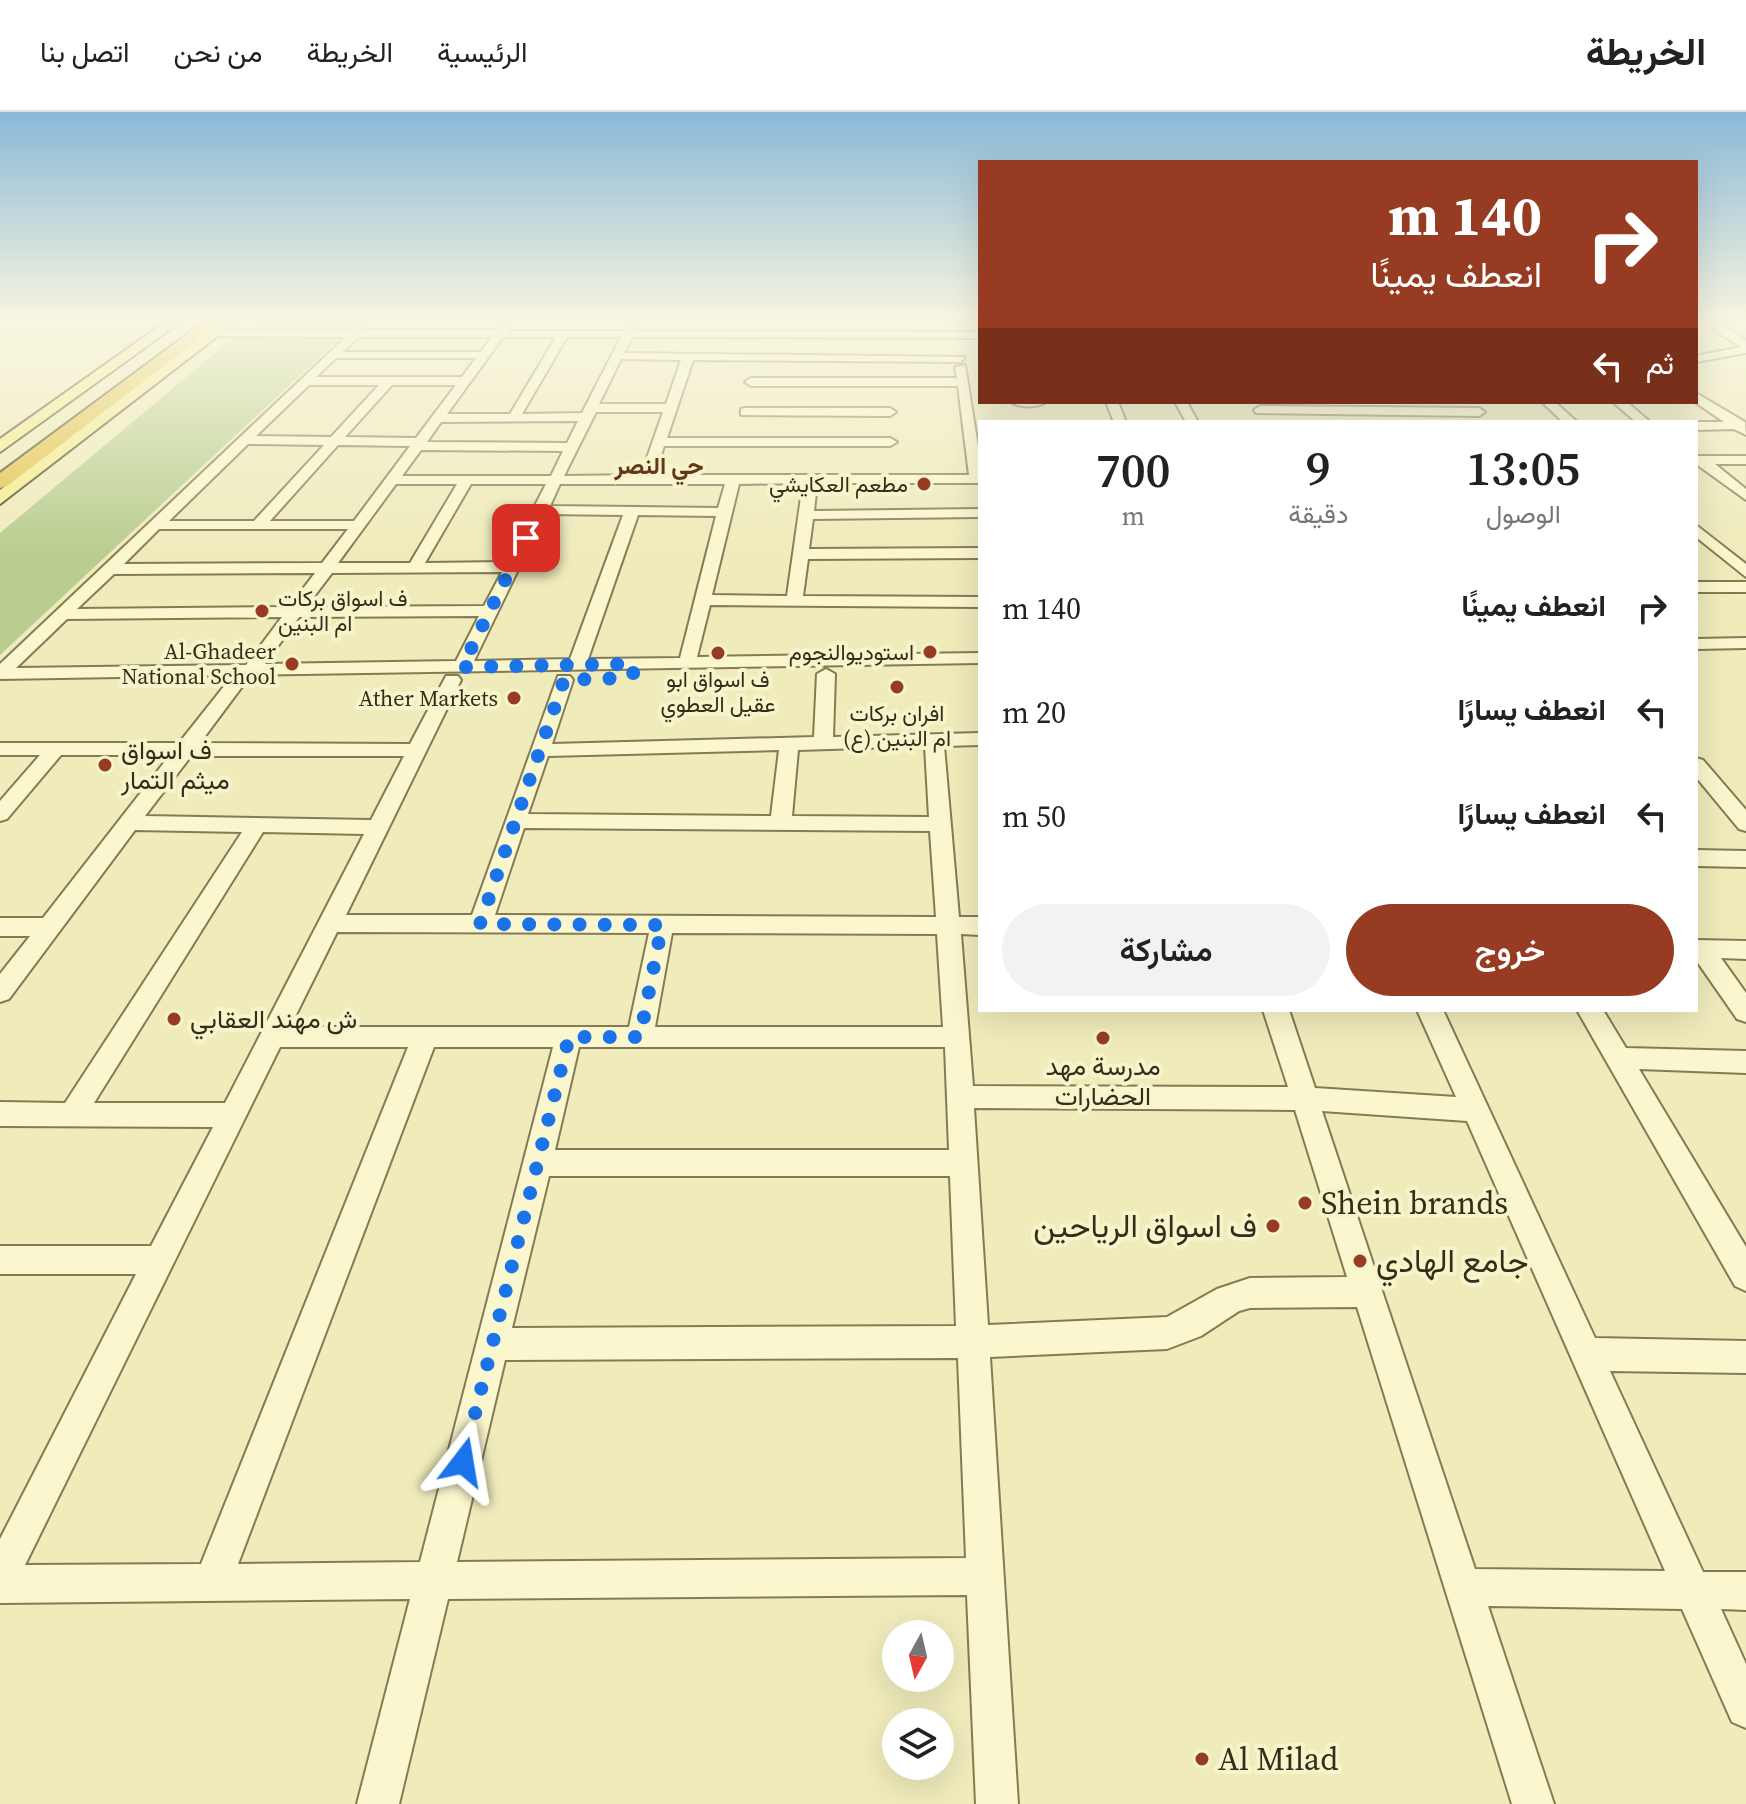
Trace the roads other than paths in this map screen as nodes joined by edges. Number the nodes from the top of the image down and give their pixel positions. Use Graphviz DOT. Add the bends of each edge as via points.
graph roads {
  1 [pos="70,397"];
  2 [pos="89,397"];
  3 [pos="119,397"];
  4 [pos="129,397"];
  5 [pos="288,397"];
  6 [pos="375,397"];
  7 [pos="453,397"];
  8 [pos="526,397"];
  9 [pos="597,397"];
  10 [pos="675,397"];
  11 [pos="748,397"];
  12 [pos="889,397"];
  13 [pos="964,397"];
  14 [pos="1698,398"];
  15 [pos="965,402"];
  16 [pos="978,402"];
  17 [pos="1550,404"];
  18 [pos="1622,404"];
  19 [pos="1331,406"];
  20 [pos="1400,407"];
  21 [pos="671,408"];
  22 [pos="1260,411"];
  23 [pos="589,412"];
  24 [pos="745,412"];
  25 [pos="890,412"];
  26 [pos="514,417"];
  27 [pos="1484,417"];
  28 [pos="438,418"];
  29 [pos="1569,420"];
  30 [pos="1642,420"];
  31 [pos="1698,426"];
  32 [pos="1743,427"];
  33 [pos="242,440"];
  34 [pos="335,441"];
  35 [pos="659,442"];
  36 [pos="737,442"];
  37 [pos="418,444"];
  38 [pos="0,447"];
  39 [pos="572,447"];
  40 [pos="890,460"];
  41 [pos="1699,460"];
  42 [pos="1746,460"];
  43 [pos="0,462"];
  44 [pos="557,477"];
  45 [pos="647,478"];
  46 [pos="733,478"];
  47 [pos="811,478"];
  48 [pos="467,479"];
  49 [pos="978,479"];
  50 [pos="392,480"];
  51 [pos="0,482"];
  52 [pos="1746,496"];
  53 [pos="0,499"];
  54 [pos="540,510"];
  55 [pos="632,511"];
  56 [pos="724,512"];
  57 [pos="978,513"];
  58 [pos="806,515"];
  59 [pos="156,525"];
  60 [pos="258,525"];
  61 [pos="359,525"];
  62 [pos="1698,531"];
  63 [pos="978,553"];
  64 [pos="801,554"];
  65 [pos="415,567"];
  66 [pos="512,567"];
  67 [pos="327,568"];
  68 [pos="109,569"];
  69 [pos="1746,572"];
  70 [pos="1698,587"];
  71 [pos="1746,587"];
  72 [pos="702,600"];
  73 [pos="794,601"];
  74 [pos="978,602"];
  75 [pos="491,611"];
  76 [pos="295,612"];
  77 [pos="63,614"];
  78 [pos="1746,643"];
  79 [pos="1703,644"];
  80 [pos="1746,657"];
  81 [pos="978,658"];
  82 [pos="1698,658"];
  83 [pos="683,668"];
  84 [pos="978,671"];
  85 [pos="571,672"];
  86 [pos="0,674"];
  87 [pos="457,674"];
  88 [pos="826,674"];
  89 [pos="242,678"];
  90 [pos="0,686"];
  91 [pos="978,739"];
  92 [pos="934,740"];
  93 [pos="823,743"];
  94 [pos="789,744"];
  95 [pos="0,749"];
  96 [pos="55,750"];
  97 [pos="184,750"];
  98 [pos="416,750"];
  99 [pos="540,750"];
  100 [pos="1698,766"];
  101 [pos="0,814"];
  102 [pos="515,821"];
  103 [pos="129,823"];
  104 [pos="781,823"];
  105 [pos="941,824"];
  106 [pos="1746,824"];
  107 [pos="257,825"];
  108 [pos="378,827"];
  109 [pos="1698,858"];
  110 [pos="1746,859"];
  111 [pos="329,923"];
  112 [pos="480,924"];
  113 [pos="662,925"];
  114 [pos="964,926"];
  115 [pos="0,927"];
  116 [pos="50,927"];
  117 [pos="1698,949"];
  118 [pos="1746,950"];
  119 [pos="0,992"];
  120 [pos="1277,1012"];
  121 [pos="1431,1012"];
  122 [pos="1591,1012"];
  123 [pos="1746,1012"];
  124 [pos="272,1037"];
  125 [pos="425,1037"];
  126 [pos="569,1037"];
  127 [pos="640,1037"];
  128 [pos="957,1037"];
  129 [pos="1618,1058"];
  130 [pos="1746,1062"];
  131 [pos="960,1097"];
  132 [pos="1307,1099"];
  133 [pos="1475,1110"];
  134 [pos="0,1114"];
  135 [pos="72,1115"];
  136 [pos="232,1115"];
  137 [pos="537,1163"];
  138 [pos="964,1163"];
  139 [pos="0,1260"];
  140 [pos="160,1260"];
  141 [pos="1746,1276"];
  142 [pos="1366,1292"];
  143 [pos="973,1342"];
  144 [pos="492,1344"];
  145 [pos="1586,1354"];
  146 [pos="1746,1357"];
  147 [pos="985,1576"];
  148 [pos="0,1577"];
  149 [pos="434,1581"];
  150 [pos="212,1582"];
  151 [pos="0,1584"];
  152 [pos="1462,1587"];
  153 [pos="1692,1590"];
  154 [pos="1746,1591"];
  155 [pos="1746,1708"];
  156 [pos="378,1804"];
  157 [pos="997,1804"];
  158 [pos="1533,1804"];
  1 -- 38 [label="main road"];
  2 -- 43 [label="highway"];
  3 -- 51 [label="highway"];
  4 -- 53 [label="main road"];
  5 -- 33 [label="street"];
  6 -- 34 [label="street"];
  7 -- 28 [label="street"];
  8 -- 26 [label="street"];
  9 -- 23 [label="street"];
  10 -- 21 [label="street"];
  11 -- 24 [label="street"];
  12 -- 25 [label="street"];
  13 -- 15 [label="street"];
  14 -- 32 [label="street"];
  15 -- 16 [label="street"];
  15 -- 49 [label="street"];
  17 -- 29 [label="street"];
  18 -- 30 [label="street"];
  19 -- 20 [label="street"];
  19 -- 22 [label="street"];
  20 -- 27 [label="street"];
  21 -- 23 [label="street"];
  21 -- 35 [label="street"];
  23 -- 26 [label="street"];
  23 -- 39 [label="street"];
  24 -- 25 [label="street"];
  24 -- 36 [label="street"];
  25 -- 40 [label="street"];
  26 -- 28 [label="street"];
  28 -- 37 [label="street"];
  31 -- 32 [label="street"];
  33 -- 34 [label="street"];
  33 -- 59 [label="street"];
  34 -- 37 [label="street"];
  34 -- 60 [label="street"];
  35 -- 36 [label="street"];
  35 -- 45 [label="street"];
  36 -- 40 [label="street"];
  37 -- 39 [label="street"];
  37 -- 50 [label="street"];
  39 -- 44 [label="street"];
  40 -- 47 [label="street"];
  40 -- 49 [label="street"];
  41 -- 42 [label="street"];
  41 -- 52 [label="street"];
  44 -- 45 [label="street"];
  44 -- 48 [label="street"];
  44 -- 54 [label="street"];
  45 -- 46 [label="street"];
  46 -- 47 [label="street"];
  46 -- 56 [label="street"];
  47 -- 58 [label="street"];
  48 -- 50 [label="street"];
  48 -- 65 [label="street"];
  50 -- 61 [label="street"];
  54 -- 55 [label="street"];
  54 -- 66 [label="street"];
  55 -- 56 [label="street"];
  55 -- 85 [label="street"];
  56 -- 72 [label="street"];
  57 -- 58 [label="street"];
  58 -- 64 [label="street"];
  59 -- 60 [label="street"];
  59 -- 68 [label="street"];
  60 -- 61 [label="street"];
  61 -- 67 [label="street"];
  62 -- 69 [label="street"];
  63 -- 64 [label="street"];
  64 -- 73 [label="street"];
  65 -- 66 [label="street"];
  65 -- 67 [label="street"];
  66 -- 75 [label="street"];
  67 -- 68 [label="street"];
  67 -- 76 [label="street"];
  68 -- 77 [label="street"];
  70 -- 71 [label="street"];
  72 -- 73 [label="street"];
  72 -- 83 [label="street"];
  73 -- 74 [label="street"];
  75 -- 76 [label="street"];
  75 -- 87 [label="street"];
  76 -- 77 [label="street"];
  76 -- 89 [label="street"];
  77 -- 86 [label="street"];
  78 -- 79 [label="street"];
  80 -- 82 [label="street"];
  81 -- 83 [label="street"];
  83 -- 85 [label="street"];
  83 -- 88 [label="street"];
  84 -- 88 [label="street"];
  85 -- 87 [label="street"];
  85 -- 99 [label="street"];
  86 -- 89 [label="street"];
  87 -- 89 [label="street"];
  87 -- 98 [label="street"];
  88 -- 93 [label="street"];
  89 -- 90 [label="street"];
  89 -- 97 [label="street"];
  91 -- 92 [label="street"];
  92 -- 93 [label="street"];
  92 -- 105 [label="street"];
  93 -- 94 [label="street"];
  94 -- 99 [label="street"];
  94 -- 104 [label="street"];
  95 -- 96 [label="street"];
  96 -- 97 [label="street"];
  96 -- 101 [label="street"];
  97 -- 98 [label="street"];
  97 -- 103 [label="street"];
  98 -- 108 [label="street"];
  99 -- 102 [label="street"];
  100 -- 106 [label="street"];
  102 -- 104 [label="street"];
  102 -- 112 [label="street"];
  103 -- 107 [label="street"];
  103 -- 116 [label="street"];
  104 -- 105 [label="street"];
  105 -- 114 [label="street"];
  107 -- 108 [label="street"];
  107 -- 135 [label="street"];
  108 -- 111 [label="street"];
  109 -- 110 [label="street"];
  111 -- 112 [label="street"];
  111 -- 124 [label="street"];
  112 -- 113 [label="street"];
  113 -- 114 [label="street"];
  113 -- 127 [label="street"];
  114 -- 128 [label="street"];
  115 -- 116 [label="street"];
  116 -- 119 [label="street"];
  117 -- 118 [label="street"];
  117 -- 123 [label="street"];
  120 -- 132 [label="street"];
  121 -- 133 [label="street"];
  122 -- 129 [label="street"];
  124 -- 125 [label="street"];
  124 -- 136 [label="street"];
  125 -- 126 [label="street"];
  125 -- 150 [label="street"];
  126 -- 127 [label="street"];
  126 -- 137 [label="street"];
  127 -- 128 [label="street"];
  128 -- 131 [label="street"];
  129 -- 130 [label="street"];
  129 -- 141 [label="street"];
  131 -- 132 [label="street"];
  131 -- 138 [label="street"];
  132 -- 133 [label="street"];
  132 -- 142 [label="street"];
  133 -- 145 [label="street"];
  134 -- 135 [label="street"];
  135 -- 136 [label="street"];
  136 -- 140 [label="street"];
  137 -- 138 [label="street"];
  137 -- 144 [label="street"];
  138 -- 143 [label="street"];
  139 -- 140 [label="street"];
  140 -- 148 [label="street"];
  142 -- 143 [label="street" via="1234,1297 1189,1328 1167,1333"];
  142 -- 152 [label="street"];
  143 -- 144 [label="street"];
  143 -- 147 [label="street"];
  144 -- 149 [label="street"];
  145 -- 146 [label="street"];
  145 -- 153 [label="street"];
  147 -- 149 [label="street"];
  147 -- 157 [label="street"];
  149 -- 150 [label="street"];
  149 -- 156 [label="street"];
  150 -- 151 [label="street"];
  152 -- 153 [label="street"];
  152 -- 158 [label="street"];
  153 -- 154 [label="street"];
  153 -- 155 [label="street"];
}
